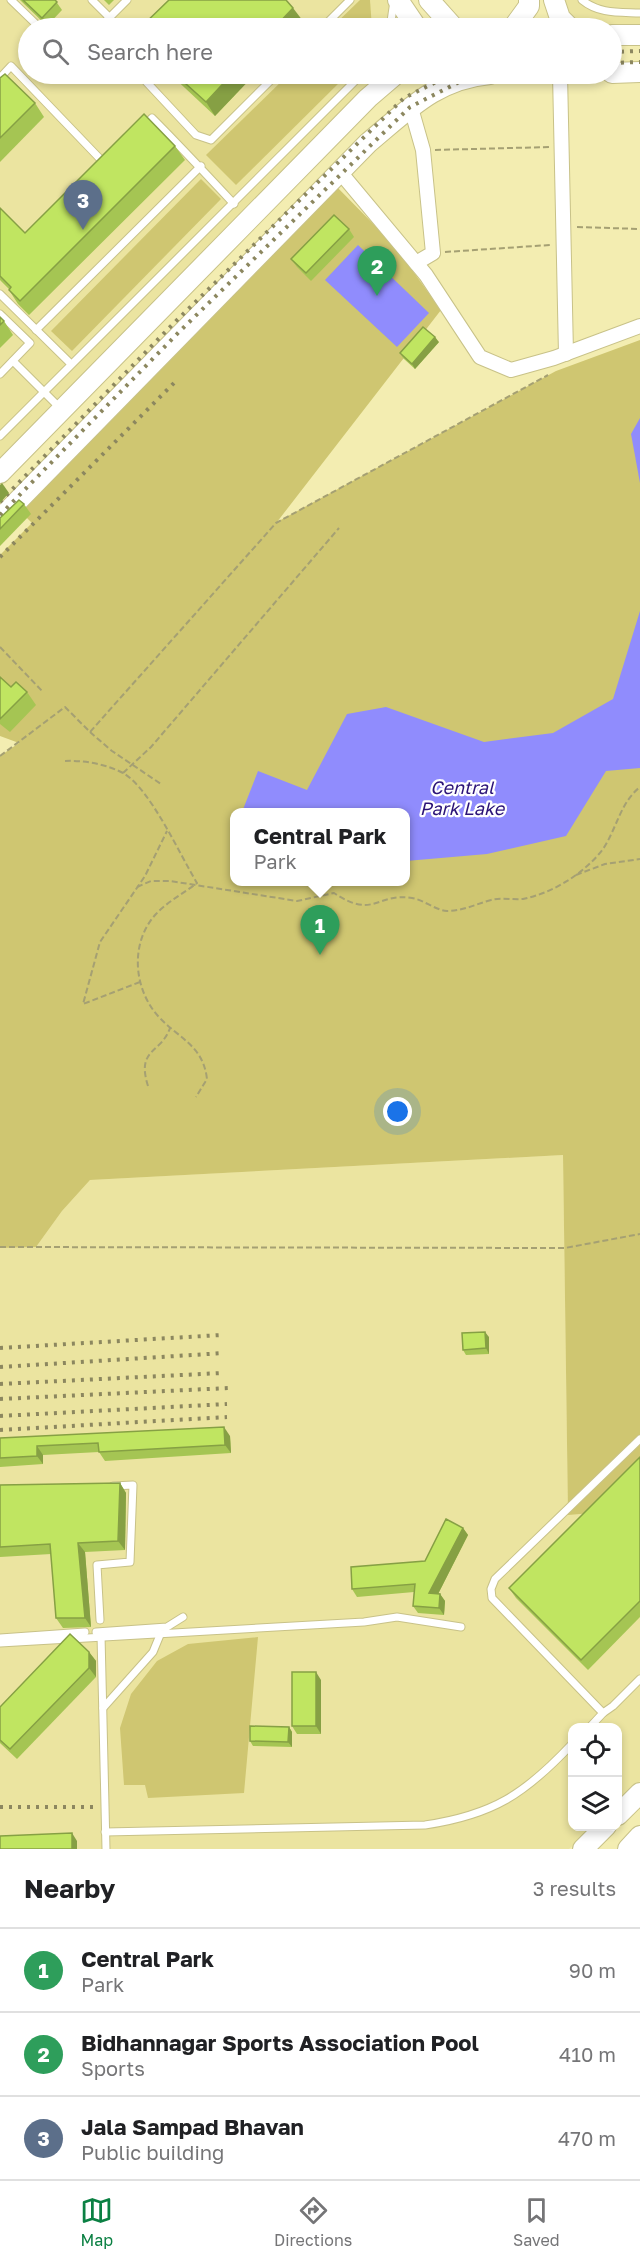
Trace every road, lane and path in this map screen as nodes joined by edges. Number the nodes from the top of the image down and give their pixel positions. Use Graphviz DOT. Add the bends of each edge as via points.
graph roads {
  1 [pos="11,0"];
  2 [pos="92,0"];
  3 [pos="127,0"];
  4 [pos="350,0"];
  5 [pos="394,0"];
  6 [pos="398,0"];
  7 [pos="429,0"];
  8 [pos="529,0"];
  9 [pos="554,0"];
  10 [pos="582,0"];
  11 [pos="640,13"];
  12 [pos="30,18"];
  13 [pos="110,18"];
  14 [pos="332,18"];
  15 [pos="391,18"];
  16 [pos="410,18"];
  17 [pos="445,18"];
  18 [pos="520,18"];
  19 [pos="560,18"];
  20 [pos="640,35"];
  21 [pos="622,36"];
  22 [pos="640,72"];
  23 [pos="18,73"];
  24 [pos="622,73"];
  25 [pos="0,78"];
  26 [pos="28,84"];
  27 [pos="148,84"];
  28 [pos="267,84"];
  29 [pos="352,84"];
  30 [pos="384,84"];
  31 [pos="440,84"];
  32 [pos="560,84"];
  33 [pos="411,108"];
  34 [pos="136,133"];
  35 [pos="561,146"];
  36 [pos="423,150"];
  37 [pos="112,155"];
  38 [pos="201,166"];
  39 [pos="340,172"];
  40 [pos="234,204"];
  41 [pos="563,226"];
  42 [pos="640,229"];
  43 [pos="564,245"];
  44 [pos="434,253"];
  45 [pos="211,259"];
  46 [pos="416,263"];
  47 [pos="234,281"];
  48 [pos="0,294"];
  49 [pos="0,314"];
  50 [pos="640,326"];
  51 [pos="36,330"];
  52 [pos="566,354"];
  53 [pos="13,361"];
  54 [pos="71,364"];
  55 [pos="556,370"];
  56 [pos="0,374"];
  57 [pos="44,392"];
  58 [pos="63,411"];
  59 [pos="0,436"];
  60 [pos="0,473"];
  61 [pos="0,519"];
  62 [pos="339,528"];
  63 [pos="0,647"];
  64 [pos="43,692"];
  65 [pos="90,732"];
  66 [pos="0,756"];
  67 [pos="65,761"];
  68 [pos="132,764"];
  69 [pos="123,773"];
  70 [pos="161,784"];
  71 [pos="640,786"];
  72 [pos="167,831"];
  73 [pos="640,859"];
  74 [pos="573,876"];
  75 [pos="197,883"];
  76 [pos="137,887"];
  77 [pos="140,982"];
  78 [pos="169,1026"];
  79 [pos="148,1086"];
  80 [pos="196,1097"];
  81 [pos="640,1234"];
  82 [pos="0,1247"];
  83 [pos="640,1439"];
  84 [pos="106,1487"];
  85 [pos="183,1617"];
  86 [pos="100,1620"];
  87 [pos="461,1627"];
  88 [pos="101,1635"];
  89 [pos="160,1635"];
  90 [pos="0,1638"];
  91 [pos="0,1643"];
  92 [pos="640,1679"];
  93 [pos="103,1708"];
  94 [pos="603,1713"];
  95 [pos="594,1723"];
  96 [pos="568,1749"];
  97 [pos="640,1793"];
  98 [pos="622,1811"];
  99 [pos="602,1831"];
  100 [pos="105,1832"];
  101 [pos="640,1836"];
  102 [pos="106,1849"];
  103 [pos="583,1849"];
  104 [pos="628,1849"];
  1 -- 12 [label="lane"];
  2 -- 13 [label="lane"];
  3 -- 13 [label="lane"];
  4 -- 14 [label="lane"];
  5 -- 15 [label="lane"];
  6 -- 16 [label="main road"];
  7 -- 17 [label="main road"];
  8 -- 18 [label="main road"];
  9 -- 19 [label="main road"];
  10 -- 11 [label="lane" via="607,12"];
  20 -- 21 [label="main road"];
  22 -- 24 [label="main road"];
  23 -- 25 [label="lane" via="11,66"];
  26 -- 37 [label="lane" via="104,163"];
  27 -- 28 [label="lane" via="196,135 211,140"];
  29 -- 40 [label="lane"];
  30 -- 45 [label="main road"];
  31 -- 33 [label="main road"];
  32 -- 35 [label="street"];
  33 -- 36 [label="street"];
  33 -- 39 [label="main road"];
  34 -- 38 [label="lane" via="152,118"];
  35 -- 36 [label="path"];
  35 -- 41 [label="street"];
  36 -- 44 [label="street"];
  38 -- 40 [label="lane"];
  38 -- 51 [label="lane"];
  39 -- 46 [label="street"];
  39 -- 47 [label="main road"];
  40 -- 54 [label="lane"];
  41 -- 42 [label="path"];
  41 -- 43 [label="street"];
  43 -- 44 [label="path"];
  43 -- 52 [label="street"];
  44 -- 46 [label="street"];
  45 -- 47 [label="main road"];
  45 -- 58 [label="main road"];
  46 -- 52 [label="street" via="480,357 511,370"];
  47 -- 61 [label="main road"];
  48 -- 51 [label="lane"];
  49 -- 53 [label="lane" via="30,343"];
  50 -- 52 [label="street"];
  51 -- 54 [label="lane"];
  53 -- 56 [label="lane"];
  53 -- 57 [label="lane"];
  54 -- 57 [label="lane"];
  55 -- 65 [label="path" via="276,523"];
  57 -- 58 [label="lane"];
  57 -- 59 [label="lane"];
  58 -- 60 [label="main road"];
  62 -- 68 [label="path" via="151,747"];
  63 -- 64 [label="path"];
  65 -- 66 [label="path" via="65,707"];
  65 -- 68 [label="path"];
  67 -- 69 [label="path" via="83,760"];
  68 -- 69 [label="path"];
  68 -- 70 [label="path"];
  69 -- 72 [label="path" via="143,791"];
  71 -- 74 [label="path" via="620,810 602,849"];
  72 -- 75 [label="path"];
  72 -- 76 [label="path"];
  73 -- 74 [label="path" via="605,864"];
  74 -- 75 [label="path" via="548,892 444,911 412,898 363,907 334,893 297,901"];
  75 -- 76 [label="path" via="152,881"];
  75 -- 77 [label="path" via="157,913 143,931 137,957"];
  76 -- 77 [label="path" via="100,942 83,1004"];
  77 -- 78 [label="path" via="147,1002"];
  78 -- 79 [label="path" via="163,1041 150,1050 143,1072"];
  78 -- 80 [label="path" via="201,1054 207,1079"];
  81 -- 82 [label="path" via="565,1248"];
  83 -- 94 [label="lane" via="495,1580 491,1589 492,1598"];
  84 -- 86 [label="lane" via="133,1485 134,1518 130,1562 97,1565"];
  85 -- 90 [label="lane" via="167,1627"];
  87 -- 89 [label="lane" via="397,1617"];
  88 -- 89 [label="lane"];
  88 -- 91 [label="lane"];
  88 -- 93 [label="lane"];
  89 -- 93 [label="lane" via="153,1652"];
  92 -- 94 [label="lane"];
  93 -- 100 [label="lane"];
  94 -- 95 [label="lane"];
  96 -- 100 [label="lane" via="526,1789 493,1808 458,1820 425,1825"];
  97 -- 98 [label="main road"];
  99 -- 103 [label="main road"];
  100 -- 102 [label="lane"];
  101 -- 104 [label="main road"];
}
